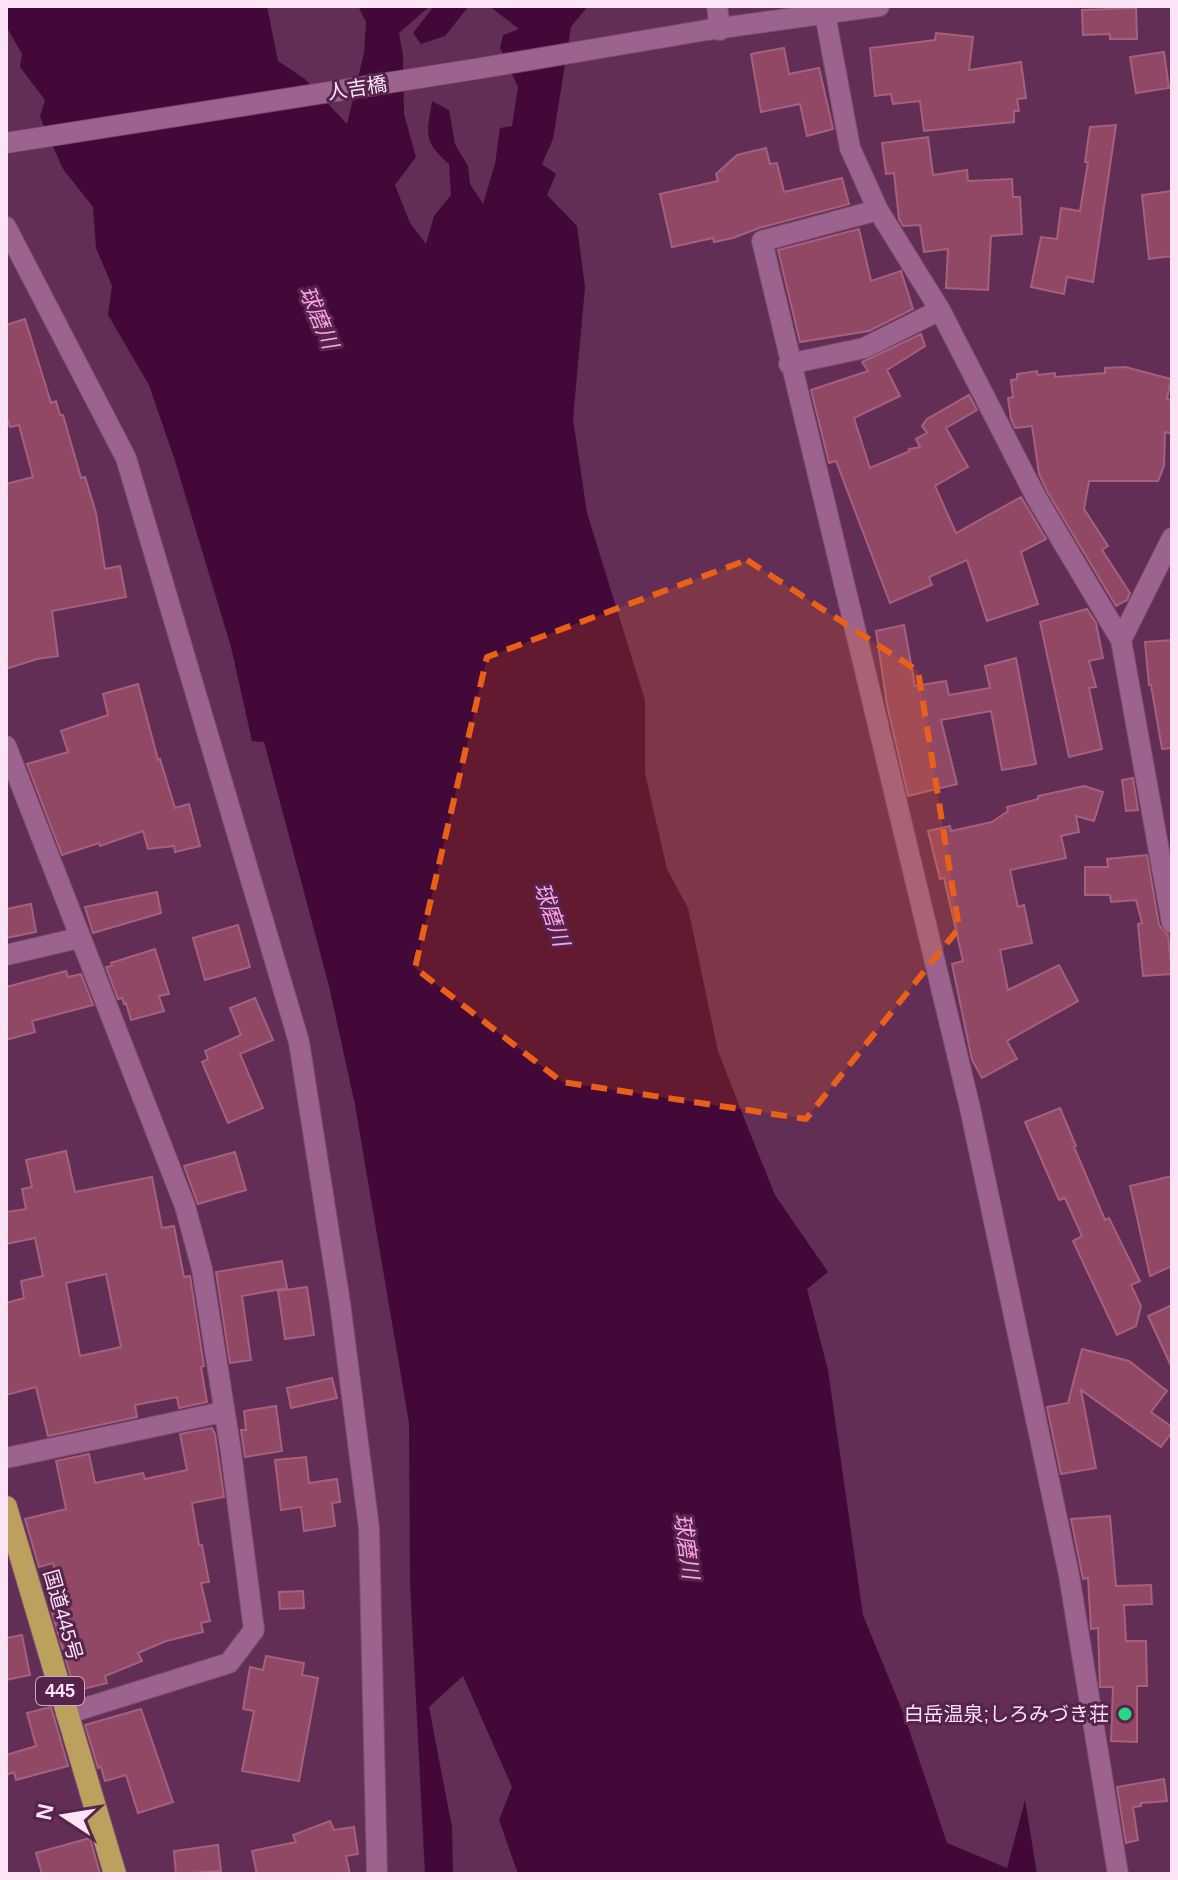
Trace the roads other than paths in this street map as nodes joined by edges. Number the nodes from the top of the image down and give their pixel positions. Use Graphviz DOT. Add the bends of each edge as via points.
graph roads {
  1 [pos="717,6"];
  2 [pos="879,6"];
  3 [pos="855,8"];
  4 [pos="825,14"];
  5 [pos="714,30"];
  6 [pos="6,143"];
  7 [pos="878,210"];
  8 [pos="6,227"];
  9 [pos="940,310"];
  10 [pos="789,364"];
  11 [pos="1172,538"];
  12 [pos="1121,640"];
  13 [pos="6,746"];
  14 [pos="1172,923"];
  15 [pos="79,938"];
  16 [pos="6,955"];
  17 [pos="223,1412"];
  18 [pos="6,1458"];
  19 [pos="6,1507"];
  20 [pos="66,1714"];
  21 [pos="115,1874"];
  22 [pos="377,1874"];
  23 [pos="1118,1874"];
  1 -- 5 [label="street"];
  2 -- 3 [label="street, 人吉橋"];
  3 -- 4 [label="street, 人吉橋"];
  4 -- 5 [label="street, 人吉橋"];
  4 -- 7 [label="street" via="850,148"];
  5 -- 6 [label="street, 人吉橋"];
  7 -- 9 [label="street"];
  7 -- 10 [label="street" via="762,241"];
  8 -- 22 [label="street" via="126,458 299,1042 369,1528"];
  9 -- 10 [label="street" via="864,348"];
  9 -- 12 [label="street" via="1036,497"];
  10 -- 23 [label="street" via="970,1108 1069,1575"];
  11 -- 12 [label="street"];
  12 -- 14 [label="street"];
  13 -- 15 [label="street"];
  15 -- 16 [label="street"];
  15 -- 17 [label="street" via="185,1206 202,1269"];
  17 -- 18 [label="street"];
  17 -- 20 [label="street" via="254,1630 229,1663"];
  19 -- 20 [label="highway, 国道445号 / 445"];
  20 -- 21 [label="highway, 国道445号 / 445"];
}
